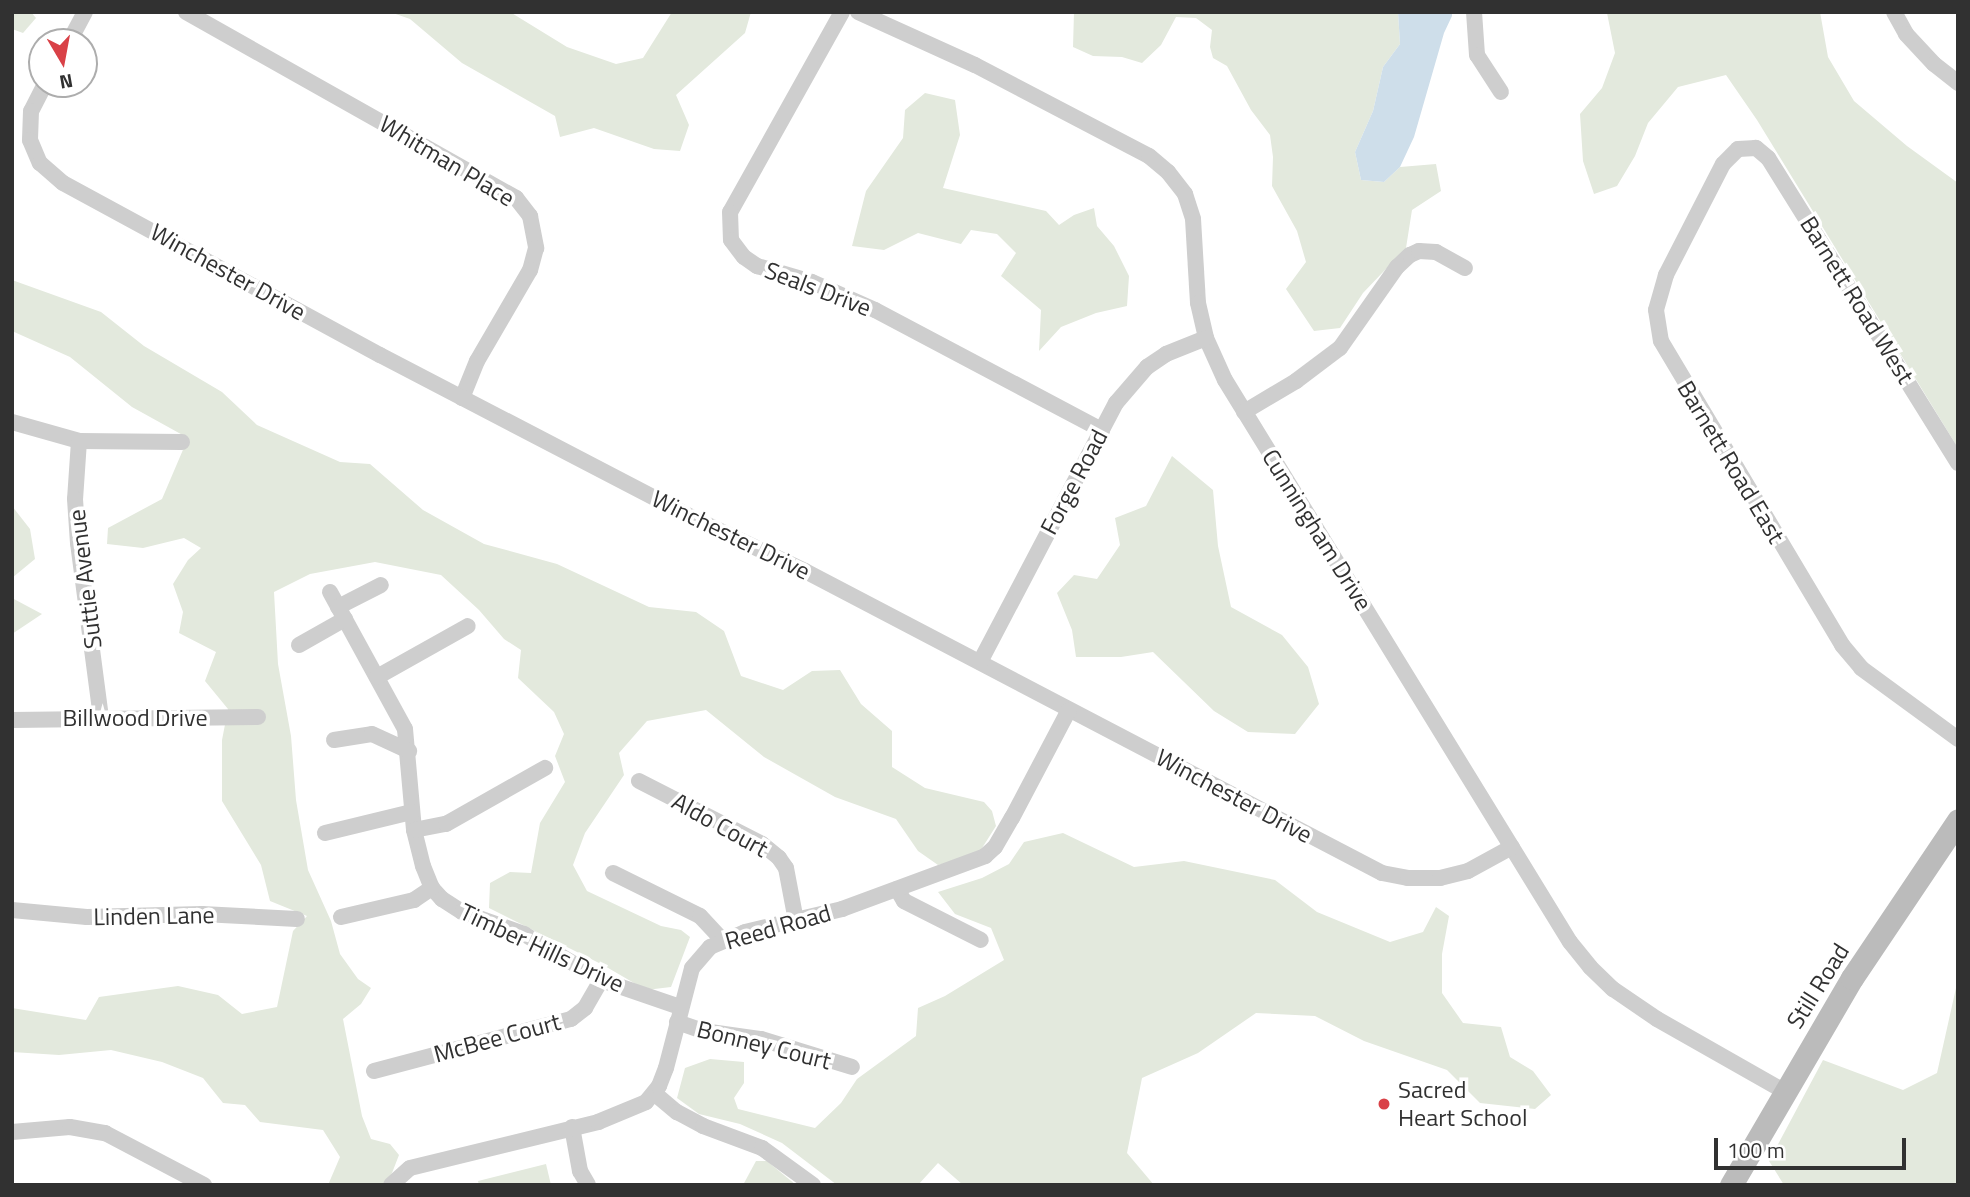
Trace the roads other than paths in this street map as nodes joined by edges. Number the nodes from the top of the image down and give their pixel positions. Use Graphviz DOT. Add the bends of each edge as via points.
graph roads {
  1 [pos="85,12"];
  2 [pos="186,12"];
  3 [pos="842,12"];
  4 [pos="858,12"];
  5 [pos="1474,12"];
  6 [pos="1894,12"];
  7 [pos="76,28"];
  8 [pos="1958,83"];
  9 [pos="1501,92"];
  10 [pos="38,98"];
  11 [pos="1748,146"];
  12 [pos="1465,268"];
  13 [pos="1206,338"];
  14 [pos="462,398"];
  15 [pos="1244,412"];
  16 [pos="12,422"];
  17 [pos="1101,430"];
  18 [pos="79,441"];
  19 [pos="182,442"];
  20 [pos="1958,463"];
  21 [pos="381,585"];
  22 [pos="338,606"];
  23 [pos="468,626"];
  24 [pos="299,645"];
  25 [pos="980,662"];
  26 [pos="377,677"];
  27 [pos="1069,710"];
  28 [pos="101,716"];
  29 [pos="258,717"];
  30 [pos="12,720"];
  31 [pos="1958,739"];
  32 [pos="334,740"];
  33 [pos="409,751"];
  34 [pos="545,768"];
  35 [pos="639,781"];
  36 [pos="412,812"];
  37 [pos="1958,820"];
  38 [pos="414,830"];
  39 [pos="325,833"];
  40 [pos="1511,847"];
  41 [pos="613,873"];
  42 [pos="432,888"];
  43 [pos="897,889"];
  44 [pos="12,910"];
  45 [pos="341,917"];
  46 [pos="297,919"];
  47 [pos="796,921"];
  48 [pos="722,940"];
  49 [pos="981,940"];
  50 [pos="601,979"];
  51 [pos="678,1015"];
  52 [pos="852,1067"];
  53 [pos="374,1071"];
  54 [pos="1784,1091"];
  55 [pos="654,1093"];
  56 [pos="572,1128"];
  57 [pos="12,1132"];
  58 [pos="204,1185"];
  59 [pos="391,1185"];
  60 [pos="588,1185"];
  61 [pos="813,1185"];
  62 [pos="1731,1185"];
  1 -- 7 [label="street"];
  2 -- 14 [label="street, Whitman Place" via="516,198 530,216 536,248 530,270 477,361"];
  3 -- 17 [label="street, Seals Drive" via="730,212 732,240 757,266 811,282 875,310"];
  4 -- 13 [label="street, Cunningham Drive" via="975,65 1149,156 1168,172 1185,194 1193,219 1198,303"];
  5 -- 9 [label="street" via="1477,55"];
  6 -- 8 [label="street" via="1906,33"];
  10 -- 14 [label="street, Winchester Drive" via="28,123 30,140 49,173"];
  11 -- 20 [label="street, Barnett Road West" via="1768,158"];
  11 -- 31 [label="street, Barnett Road East" via="1723,164 1665,275 1656,310 1661,341 1842,646 1861,668"];
  12 -- 15 [label="street" via="1436,252 1410,255 1340,348"];
  13 -- 15 [label="street, Cunningham Drive"];
  13 -- 17 [label="street, Forge Road" via="1166,354 1135,378"];
  14 -- 25 [label="street, Winchester Drive"];
  15 -- 40 [label="street, Cunningham Drive"];
  16 -- 18 [label="street"];
  17 -- 25 [label="street, Forge Road"];
  18 -- 19 [label="street"];
  18 -- 28 [label="street, Suttie Avenue" via="78,543"];
  21 -- 22 [label="street"];
  22 -- 24 [label="street"];
  22 -- 26 [label="street, Timber Hills Drive"];
  23 -- 26 [label="street"];
  25 -- 27 [label="street, Winchester Drive"];
  26 -- 33 [label="street, Timber Hills Drive" via="398,710"];
  27 -- 40 [label="street, Winchester Drive" via="1382,873 1440,878 1468,871"];
  27 -- 43 [label="street, Reed Road" via="995,847 974,862"];
  28 -- 29 [label="street, Billwood Drive"];
  28 -- 30 [label="street, Billwood Drive"];
  32 -- 33 [label="street" via="372,734"];
  33 -- 36 [label="street, Timber Hills Drive"];
  34 -- 38 [label="street" via="446,824"];
  35 -- 47 [label="street, Aldo Court" via="762,844 779,858 786,868"];
  36 -- 38 [label="street, Timber Hills Drive"];
  36 -- 39 [label="street"];
  37 -- 54 [label="main road, Still Road" via="1852,978"];
  38 -- 42 [label="street, Timber Hills Drive"];
  40 -- 54 [label="street, Cunningham Drive" via="1570,942 1613,989"];
  41 -- 48 [label="street" via="699,916"];
  42 -- 45 [label="street" via="414,900"];
  42 -- 50 [label="street, Timber Hills Drive" via="463,912 524,934"];
  43 -- 47 [label="street, Reed Road"];
  43 -- 49 [label="street" via="904,901"];
  44 -- 46 [label="street, Linden Lane" via="87,917 202,914"];
  47 -- 48 [label="street, Reed Road"];
  48 -- 51 [label="street, Reed Road" via="692,968"];
  50 -- 51 [label="street, Timber Hills Drive"];
  50 -- 53 [label="street, McBee Court" via="585,1007 571,1019"];
  51 -- 52 [label="street, Bonney Court" via="703,1031 761,1040"];
  51 -- 55 [label="street, Reed Road" via="666,1068"];
  54 -- 62 [label="main road, Still Road"];
  55 -- 56 [label="street" via="637,1108"];
  55 -- 61 [label="street" via="703,1126 762,1148"];
  56 -- 59 [label="street" via="410,1168"];
  56 -- 60 [label="street" via="580,1171"];
  57 -- 58 [label="street" via="70,1126 105,1133"];
}
